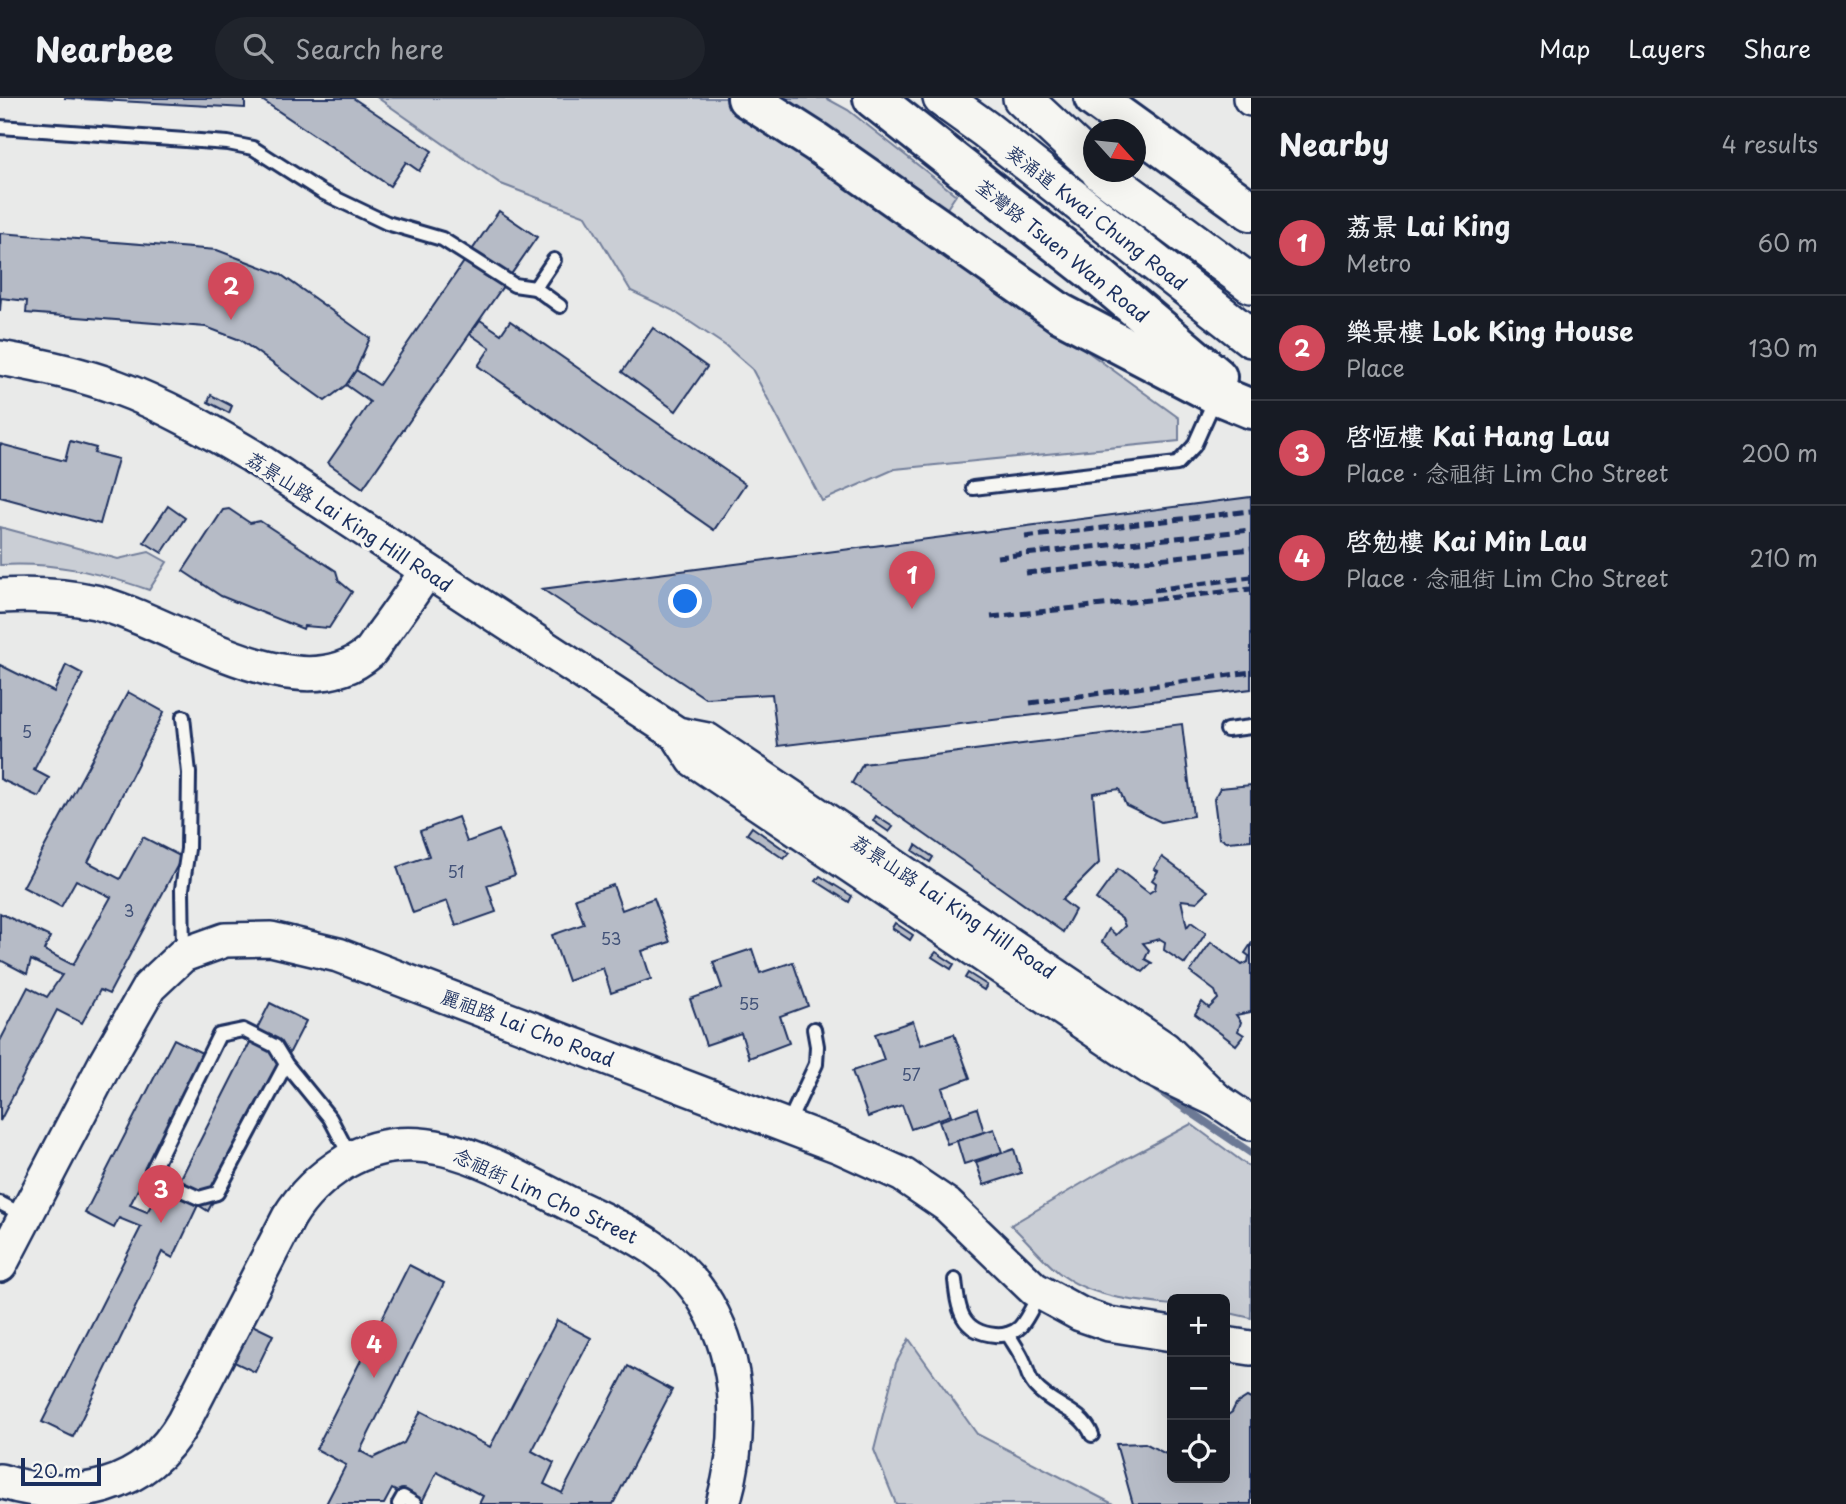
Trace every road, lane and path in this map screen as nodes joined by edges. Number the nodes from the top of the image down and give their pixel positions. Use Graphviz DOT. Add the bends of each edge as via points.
graph roads {
  1 [pos="747,98"];
  2 [pos="873,98"];
  3 [pos="942,98"];
  4 [pos="1022,98"];
  5 [pos="1094,98"];
  6 [pos="0,127"];
  7 [pos="1083,155"];
  8 [pos="1113,182"];
  9 [pos="1251,211"];
  10 [pos="554,260"];
  11 [pos="1251,284"];
  12 [pos="535,288"];
  13 [pos="560,306"];
  14 [pos="1251,338"];
  15 [pos="0,358"];
  16 [pos="1240,403"];
  17 [pos="973,488"];
  18 [pos="427,571"];
  19 [pos="0,596"];
  20 [pos="183,716"];
  21 [pos="1251,727"];
  22 [pos="1227,730"];
  23 [pos="183,955"];
  24 [pos="814,1029"];
  25 [pos="286,1064"];
  26 [pos="1251,1123"];
  27 [pos="786,1126"];
  28 [pos="352,1158"];
  29 [pos="13,1210"];
  30 [pos="0,1265"];
  31 [pos="955,1280"];
  32 [pos="1040,1293"];
  33 [pos="1167,1333"];
  34 [pos="1008,1334"];
  35 [pos="1230,1345"];
  36 [pos="1251,1348"];
  37 [pos="1092,1435"];
  38 [pos="0,1481"];
  39 [pos="399,1504"];
  40 [pos="415,1504"];
  41 [pos="723,1504"];
  1 -- 16 [label="highway" via="1060,313"];
  2 -- 16 [label="highway, 荃灣路 Tsuen Wan Road" via="1092,271"];
  3 -- 14 [label="main road, 葵涌道 Kwai Chung Road"];
  4 -- 7 [label="main road, 葵涌道 Kwai Chung Road"];
  5 -- 9 [label="highway"];
  6 -- 12 [label="lane" via="253,148 322,192 387,223 442,239 514,285"];
  8 -- 11 [label="main road, 葵涌道 Kwai Chung Road"];
  10 -- 12 [label="lane"];
  12 -- 13 [label="lane"];
  15 -- 18 [label="street, 荔景山路 Lai King Hill Road" via="117,387 171,412 252,456"];
  16 -- 17 [label="lane" via="1177,464"];
  18 -- 19 [label="street" via="369,652 340,670 299,674 253,665 96,602 36,593"];
  18 -- 26 [label="street, 荔景山路 Lai King Hill Road" via="677,734 694,760 1152,1069 1217,1100"];
  20 -- 23 [label="lane" via="189,772 188,849 181,889"];
  21 -- 22 [label="lane"];
  23 -- 27 [label="street, 麗祖路 Lai Cho Road" via="225,940 271,939 338,955"];
  23 -- 29 [label="street, 麗祖路 Lai Cho Road" via="149,987"];
  24 -- 27 [label="lane" via="816,1064"];
  25 -- 25 [label="lane" via="217,1193 199,1198 164,1182 152,1171 219,1035 243,1030 275,1046"];
  25 -- 28 [label="lane" via="330,1118"];
  27 -- 32 [label="street, 麗祖路 Lai Cho Road" via="903,1175 947,1205"];
  28 -- 38 [label="street, 念祖街 Lim Cho Street" via="320,1180 298,1203 184,1421 150,1466 119,1486 83,1496 47,1496"];
  28 -- 41 [label="street, 念祖街 Lim Cho Street" via="402,1144 457,1151 622,1229 677,1266 706,1302 730,1362 736,1431"];
  29 -- 30 [label="street, 麗祖路 Lai Cho Road"];
  31 -- 34 [label="lane" via="958,1307 967,1323 980,1334"];
  32 -- 33 [label="street, 麗祖路 Lai Cho Road" via="1109,1324"];
  32 -- 34 [label="lane" via="1020,1328"];
  34 -- 37 [label="lane" via="1027,1376 1052,1401 1074,1412"];
  35 -- 36 [label="street"];
  39 -- 40 [label="lane" via="403,1497"];
}
